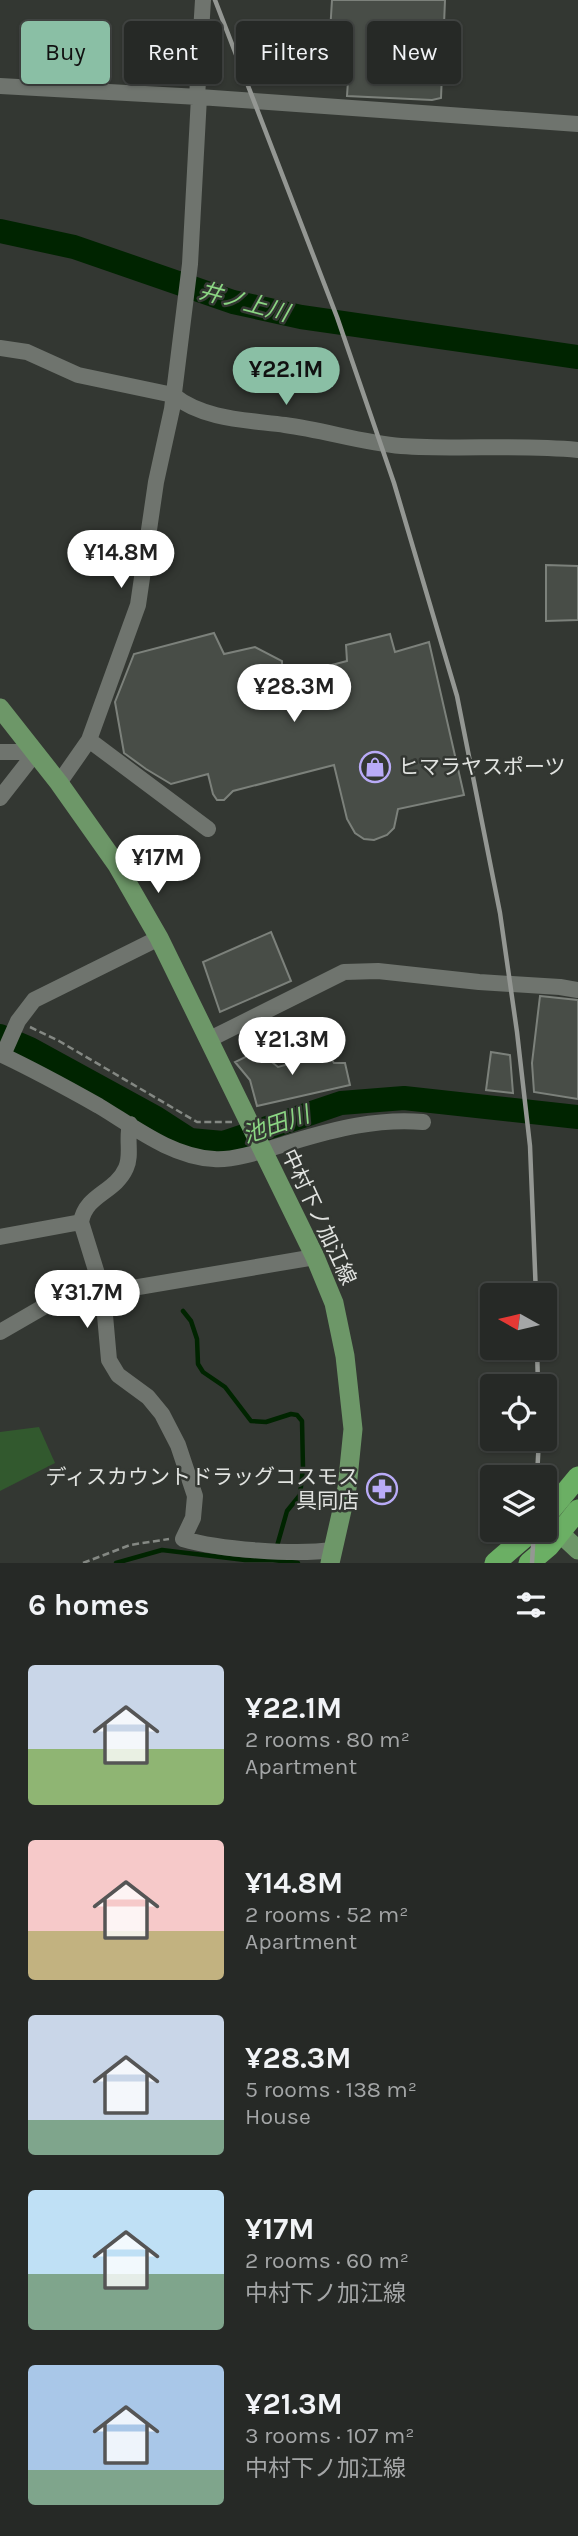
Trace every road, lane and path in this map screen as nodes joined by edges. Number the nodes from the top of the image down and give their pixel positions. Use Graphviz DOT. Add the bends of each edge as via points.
graph roads {
  1 [pos="203,0"];
  2 [pos="0,86"];
  3 [pos="198,97"];
  4 [pos="578,124"];
  5 [pos="0,348"];
  6 [pos="173,396"];
  7 [pos="578,450"];
  8 [pos="0,708"];
  9 [pos="89,740"];
  10 [pos="0,752"];
  11 [pos="36,752"];
  12 [pos="59,783"];
  13 [pos="0,798"];
  14 [pos="208,829"];
  15 [pos="159,938"];
  16 [pos="578,990"];
  17 [pos="18,1021"];
  18 [pos="210,1039"];
  19 [pos="2,1054"];
  20 [pos="250,1122"];
  21 [pos="423,1122"];
  22 [pos="130,1124"];
  23 [pos="263,1149"];
  24 [pos="81,1222"];
  25 [pos="0,1237"];
  26 [pos="315,1257"];
  27 [pos="103,1293"];
  28 [pos="0,1332"];
  29 [pos="578,1477"];
  30 [pos="578,1510"];
  31 [pos="557,1512"];
  32 [pos="557,1520"];
  33 [pos="557,1530"];
  34 [pos="183,1539"];
  35 [pos="519,1542"];
  36 [pos="549,1542"];
  37 [pos="578,1550"];
  38 [pos="331,1556"];
  39 [pos="83,1563"];
  40 [pos="495,1563"];
  41 [pos="529,1563"];
  1 -- 3 [label="street"];
  2 -- 3 [label="street"];
  3 -- 4 [label="street"];
  3 -- 6 [label="street" via="190,264"];
  5 -- 6 [label="street" via="27,352 78,375"];
  6 -- 7 [label="street" via="213,415 397,446"];
  6 -- 9 [label="street" via="138,605"];
  8 -- 11 [label="main road, 中村下ノ加江線"];
  9 -- 12 [label="street"];
  9 -- 14 [label="street"];
  10 -- 11 [label="street"];
  11 -- 12 [label="main road, 中村下ノ加江線"];
  11 -- 13 [label="street"];
  12 -- 15 [label="main road, 中村下ノ加江線" via="117,864"];
  15 -- 17 [label="street" via="34,1000"];
  15 -- 18 [label="main road, 中村下ノ加江線"];
  16 -- 18 [label="street" via="378,971 344,972"];
  17 -- 19 [label="street"];
  17 -- 20 [label="path" via="197,1122"];
  18 -- 20 [label="main road, 中村下ノ加江線"];
  19 -- 22 [label="street"];
  20 -- 23 [label="main road, 中村下ノ加江線"];
  21 -- 23 [label="street" via="366,1123"];
  22 -- 23 [label="street" via="194,1157 217,1160"];
  22 -- 24 [label="street" via="127,1166 119,1181 91,1201"];
  23 -- 26 [label="main road, 中村下ノ加江線"];
  24 -- 25 [label="street"];
  24 -- 27 [label="street"];
  26 -- 27 [label="street"];
  26 -- 38 [label="main road, 中村下ノ加江線" via="334,1303 353,1429 347,1488"];
  27 -- 28 [label="street" via="45,1306"];
  27 -- 34 [label="street" via="109,1360 118,1375 162,1414 195,1496 193,1518"];
  29 -- 31 [label="highway"];
  30 -- 32 [label="highway"];
  33 -- 37 [label="main road"];
  34 -- 38 [label="street" via="319,1551"];
  34 -- 39 [label="path" via="130,1545"];
  35 -- 40 [label="highway"];
  36 -- 41 [label="highway"];
}
